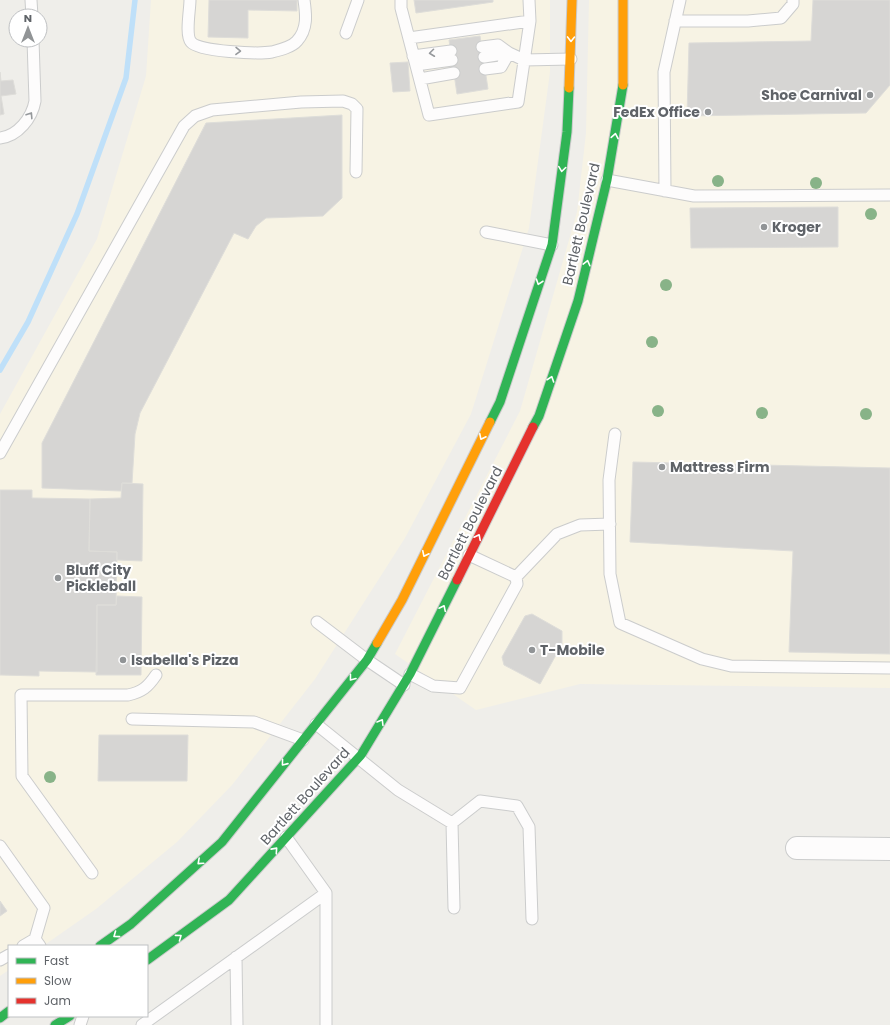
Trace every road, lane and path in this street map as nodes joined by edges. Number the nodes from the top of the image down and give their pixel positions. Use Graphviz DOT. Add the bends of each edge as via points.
graph roads {
  1 [pos="190,0"];
  2 [pos="304,0"];
  3 [pos="358,0"];
  4 [pos="401,0"];
  5 [pos="529,0"];
  6 [pos="572,0"];
  7 [pos="623,0"];
  8 [pos="680,0"];
  9 [pos="792,0"];
  10 [pos="530,20"];
  11 [pos="675,20"];
  12 [pos="346,33"];
  13 [pos="409,38"];
  14 [pos="33,48"];
  15 [pos="483,52"];
  16 [pos="509,53"];
  17 [pos="452,55"];
  18 [pos="571,59"];
  19 [pos="415,60"];
  20 [pos="524,60"];
  21 [pos="485,69"];
  22 [pos="454,73"];
  23 [pos="420,78"];
  24 [pos="0,138"];
  25 [pos="356,172"];
  26 [pos="607,180"];
  27 [pos="665,191"];
  28 [pos="890,195"];
  29 [pos="486,232"];
  30 [pos="552,245"];
  31 [pos="614,434"];
  32 [pos="0,453"];
  33 [pos="610,524"];
  34 [pos="469,555"];
  35 [pos="516,577"];
  36 [pos="317,622"];
  37 [pos="367,660"];
  38 [pos="890,668"];
  39 [pos="410,674"];
  40 [pos="156,675"];
  41 [pos="404,685"];
  42 [pos="132,719"];
  43 [pos="316,724"];
  44 [pos="303,740"];
  45 [pos="359,758"];
  46 [pos="452,823"];
  47 [pos="286,837"];
  48 [pos="0,846"];
  49 [pos="796,848"];
  50 [pos="890,848"];
  51 [pos="92,873"];
  52 [pos="326,893"];
  53 [pos="454,908"];
  54 [pos="532,919"];
  55 [pos="38,942"];
  56 [pos="27,945"];
  57 [pos="101,945"];
  58 [pos="236,957"];
  59 [pos="148,959"];
  60 [pos="8,1012"];
  61 [pos="68,1017"];
  62 [pos="0,1018"];
  63 [pos="55,1025"];
  64 [pos="142,1025"];
  65 [pos="237,1025"];
  66 [pos="326,1025"];
  1 -- 2 [label="lane, one-way" via="188,34 190,41 199,48 210,51 271,52 297,41 307,20"];
  3 -- 12 [label="lane"];
  4 -- 13 [label="lane"];
  5 -- 10 [label="lane"];
  6 -- 18 [label="main road, Bartlett Boulevard, one-way"];
  26 -- 7 [label="main road, Bartlett Boulevard, one-way" via="623,87"];
  8 -- 11 [label="lane"];
  9 -- 11 [label="lane" via="793,4 781,18 748,21"];
  10 -- 13 [label="lane"];
  10 -- 20 [label="lane"];
  11 -- 27 [label="lane" via="664,72"];
  13 -- 19 [label="lane"];
  24 -- 14 [label="lane, one-way" via="18,130 33,111"];
  15 -- 16 [label="lane" via="498,45"];
  16 -- 20 [label="lane"];
  16 -- 21 [label="lane" via="501,67"];
  17 -- 19 [label="lane, one-way"];
  18 -- 20 [label="lane"];
  18 -- 30 [label="main road, Bartlett Boulevard, one-way" via="568,132"];
  19 -- 23 [label="lane"];
  20 -- 23 [label="lane" via="518,102 429,114"];
  22 -- 23 [label="lane"];
  25 -- 32 [label="lane" via="357,109 352,104 343,101 301,102 212,110 195,116 184,126"];
  26 -- 27 [label="lane"];
  34 -- 26 [label="main road, Bartlett Boulevard, one-way" via="539,416 578,301"];
  27 -- 28 [label="lane" via="694,196"];
  29 -- 30 [label="lane"];
  30 -- 37 [label="main road, Bartlett Boulevard, one-way" via="500,402 402,600"];
  31 -- 33 [label="lane" via="609,480"];
  33 -- 35 [label="lane" via="580,525 557,534"];
  33 -- 38 [label="lane" via="610,574 620,624 702,660 731,666"];
  34 -- 35 [label="lane"];
  39 -- 34 [label="main road, Bartlett Boulevard, one-way"];
  35 -- 39 [label="lane" via="516,584 460,688 433,686"];
  36 -- 37 [label="lane"];
  37 -- 41 [label="lane"];
  37 -- 43 [label="main road, Bartlett Boulevard, one-way"];
  39 -- 41 [label="main road, Bartlett Boulevard"];
  40 -- 51 [label="lane" via="148,686 139,692 128,694 21,696 22,776"];
  45 -- 41 [label="main road, Bartlett Boulevard, one-way"];
  42 -- 44 [label="lane" via="254,722"];
  43 -- 44 [label="main road, Bartlett Boulevard"];
  43 -- 45 [label="lane"];
  44 -- 57 [label="main road, Bartlett Boulevard, one-way" via="222,842 131,924"];
  45 -- 46 [label="lane" via="398,790"];
  45 -- 47 [label="main road, Bartlett Boulevard"];
  46 -- 53 [label="lane"];
  46 -- 54 [label="lane" via="480,801 517,806 529,827"];
  47 -- 52 [label="lane"];
  59 -- 47 [label="main road, Bartlett Boulevard, one-way" via="229,900"];
  48 -- 55 [label="lane" via="44,908"];
  49 -- 50 [label="street"];
  52 -- 58 [label="lane"];
  52 -- 66 [label="lane"];
  55 -- 56 [label="lane"];
  58 -- 64 [label="lane"];
  58 -- 65 [label="lane"];
  60 -- 62 [label="main road"];
  61 -- 63 [label="main road"];
}
